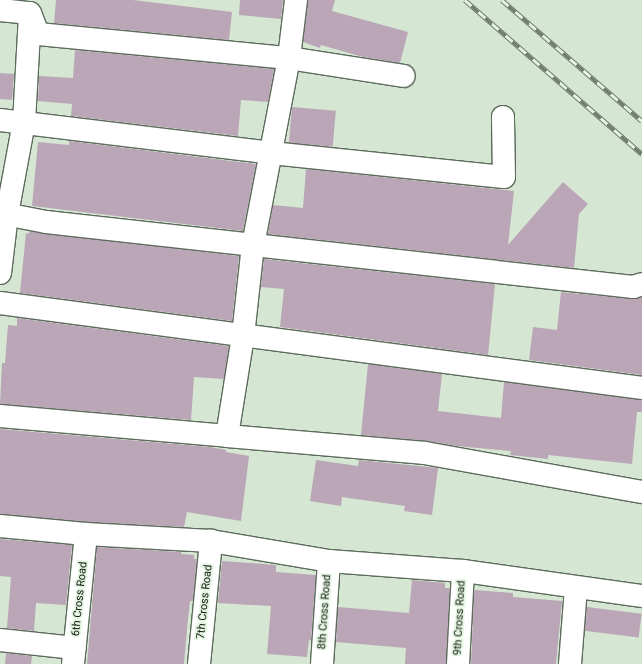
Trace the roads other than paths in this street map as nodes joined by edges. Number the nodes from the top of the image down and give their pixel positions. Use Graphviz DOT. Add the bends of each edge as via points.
graph roads {
  1 [pos="296,0"];
  2 [pos="31,6"];
  3 [pos="0,10"];
  4 [pos="289,58"];
  5 [pos="404,76"];
  6 [pos="503,117"];
  7 [pos="0,120"];
  8 [pos="24,122"];
  9 [pos="271,153"];
  10 [pos="4,213"];
  11 [pos="253,245"];
  12 [pos="0,273"];
  13 [pos="642,284"];
  14 [pos="0,303"];
  15 [pos="243,336"];
  16 [pos="642,388"];
  17 [pos="0,416"];
  18 [pos="227,436"];
  19 [pos="642,492"];
  20 [pos="0,526"];
  21 [pos="86,534"];
  22 [pos="211,541"];
  23 [pos="329,561"];
  24 [pos="463,572"];
  25 [pos="576,588"];
  26 [pos="642,596"];
  27 [pos="0,640"];
  28 [pos="74,656"];
  29 [pos="199,664"];
  30 [pos="322,664"];
  31 [pos="458,664"];
  32 [pos="570,664"];
  1 -- 4 [label="street"];
  2 -- 3 [label="street"];
  2 -- 4 [label="street" via="38,34"];
  2 -- 8 [label="street"];
  4 -- 5 [label="street"];
  4 -- 9 [label="street"];
  6 -- 9 [label="street" via="504,177"];
  7 -- 8 [label="street"];
  8 -- 9 [label="street"];
  8 -- 10 [label="street"];
  9 -- 11 [label="street"];
  10 -- 11 [label="street" via="46,222"];
  10 -- 12 [label="street"];
  11 -- 13 [label="street" via="633,287"];
  11 -- 15 [label="street"];
  14 -- 15 [label="street"];
  15 -- 16 [label="street"];
  15 -- 18 [label="street"];
  17 -- 18 [label="street"];
  18 -- 19 [label="street" via="425,453"];
  20 -- 21 [label="street"];
  21 -- 22 [label="street"];
  21 -- 28 [label="street, 6th Cross Road"];
  22 -- 23 [label="street"];
  22 -- 29 [label="street, 7th Cross Road"];
  23 -- 24 [label="street"];
  23 -- 30 [label="street, 8th Cross Road"];
  24 -- 25 [label="street"];
  24 -- 31 [label="street, 9th Cross Road"];
  25 -- 26 [label="street"];
  25 -- 32 [label="street"];
  27 -- 28 [label="street"];
}
